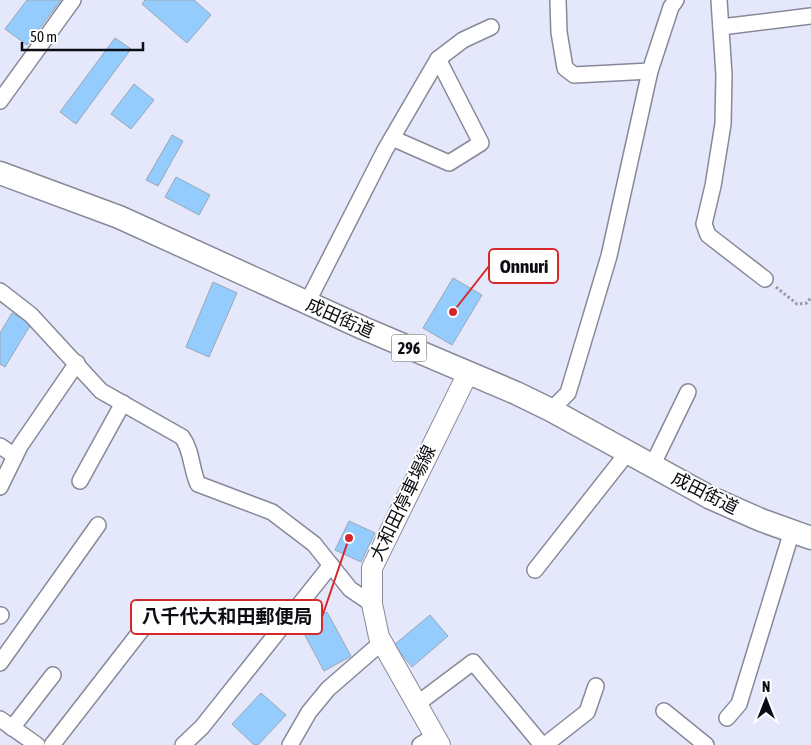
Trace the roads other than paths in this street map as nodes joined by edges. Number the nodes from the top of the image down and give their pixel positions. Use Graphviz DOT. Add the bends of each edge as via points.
graph roads {
  1 [pos="73,0"];
  2 [pos="558,0"];
  3 [pos="676,0"];
  4 [pos="719,0"];
  5 [pos="811,16"];
  6 [pos="721,27"];
  7 [pos="491,28"];
  8 [pos="438,59"];
  9 [pos="650,71"];
  10 [pos="0,101"];
  11 [pos="392,138"];
  12 [pos="1,176"];
  13 [pos="765,279"];
  14 [pos="0,291"];
  15 [pos="307,303"];
  16 [pos="76,363"];
  17 [pos="468,372"];
  18 [pos="688,392"];
  19 [pos="123,403"];
  20 [pos="550,410"];
  21 [pos="0,446"];
  22 [pos="628,452"];
  23 [pos="15,456"];
  24 [pos="652,466"];
  25 [pos="80,482"];
  26 [pos="0,487"];
  27 [pos="98,525"];
  28 [pos="802,534"];
  29 [pos="331,565"];
  30 [pos="535,570"];
  31 [pos="372,604"];
  32 [pos="157,610"];
  33 [pos="382,642"];
  34 [pos="0,663"];
  35 [pos="53,675"];
  36 [pos="596,686"];
  37 [pos="417,704"];
  38 [pos="664,711"];
  39 [pos="727,718"];
  40 [pos="0,719"];
  41 [pos="12,728"];
  42 [pos="432,742"];
  43 [pos="34,744"];
  44 [pos="52,745"];
  45 [pos="183,745"];
  46 [pos="290,745"];
  47 [pos="543,745"];
  48 [pos="706,745"];
  1 -- 10 [label="street"];
  2 -- 9 [label="street" via="565,68 570,72 574,75"];
  3 -- 9 [label="street"];
  4 -- 6 [label="street"];
  5 -- 6 [label="street"];
  6 -- 13 [label="street" via="723,124 704,224 708,235"];
  7 -- 8 [label="street" via="463,40"];
  8 -- 11 [label="street"];
  8 -- 11 [label="street" via="481,142 448,163"];
  9 -- 20 [label="street" via="609,256 568,393"];
  11 -- 15 [label="street"];
  12 -- 15 [label="highway, 成田街道 / 296" via="119,217"];
  14 -- 16 [label="street" via="31,315"];
  15 -- 17 [label="highway, 成田街道 / 296"];
  16 -- 19 [label="street" via="101,391"];
  16 -- 23 [label="street"];
  17 -- 20 [label="highway, 成田街道 / 296"];
  17 -- 31 [label="main road, 大和田停車場線" via="372,568"];
  18 -- 24 [label="street"];
  19 -- 25 [label="street"];
  19 -- 29 [label="street" via="182,437 198,484 272,512 314,544"];
  20 -- 22 [label="highway, 成田街道 / 296"];
  21 -- 23 [label="street"];
  22 -- 24 [label="highway, 成田街道 / 296"];
  22 -- 30 [label="street"];
  23 -- 26 [label="street"];
  24 -- 28 [label="highway, 成田街道 / 296" via="711,498"];
  27 -- 34 [label="street"];
  28 -- 39 [label="street" via="739,704"];
  29 -- 31 [label="street" via="350,588"];
  29 -- 45 [label="street" via="202,727"];
  31 -- 33 [label="main road, 大和田停車場線"];
  32 -- 44 [label="street"];
  33 -- 37 [label="main road, 大和田停車場線"];
  33 -- 46 [label="street" via="328,689 309,712"];
  35 -- 41 [label="street"];
  36 -- 47 [label="street" via="588,712"];
  37 -- 42 [label="main road, 大和田停車場線"];
  37 -- 47 [label="street" via="474,662"];
  38 -- 48 [label="street"];
  40 -- 41 [label="street"];
  41 -- 43 [label="street"];
}
